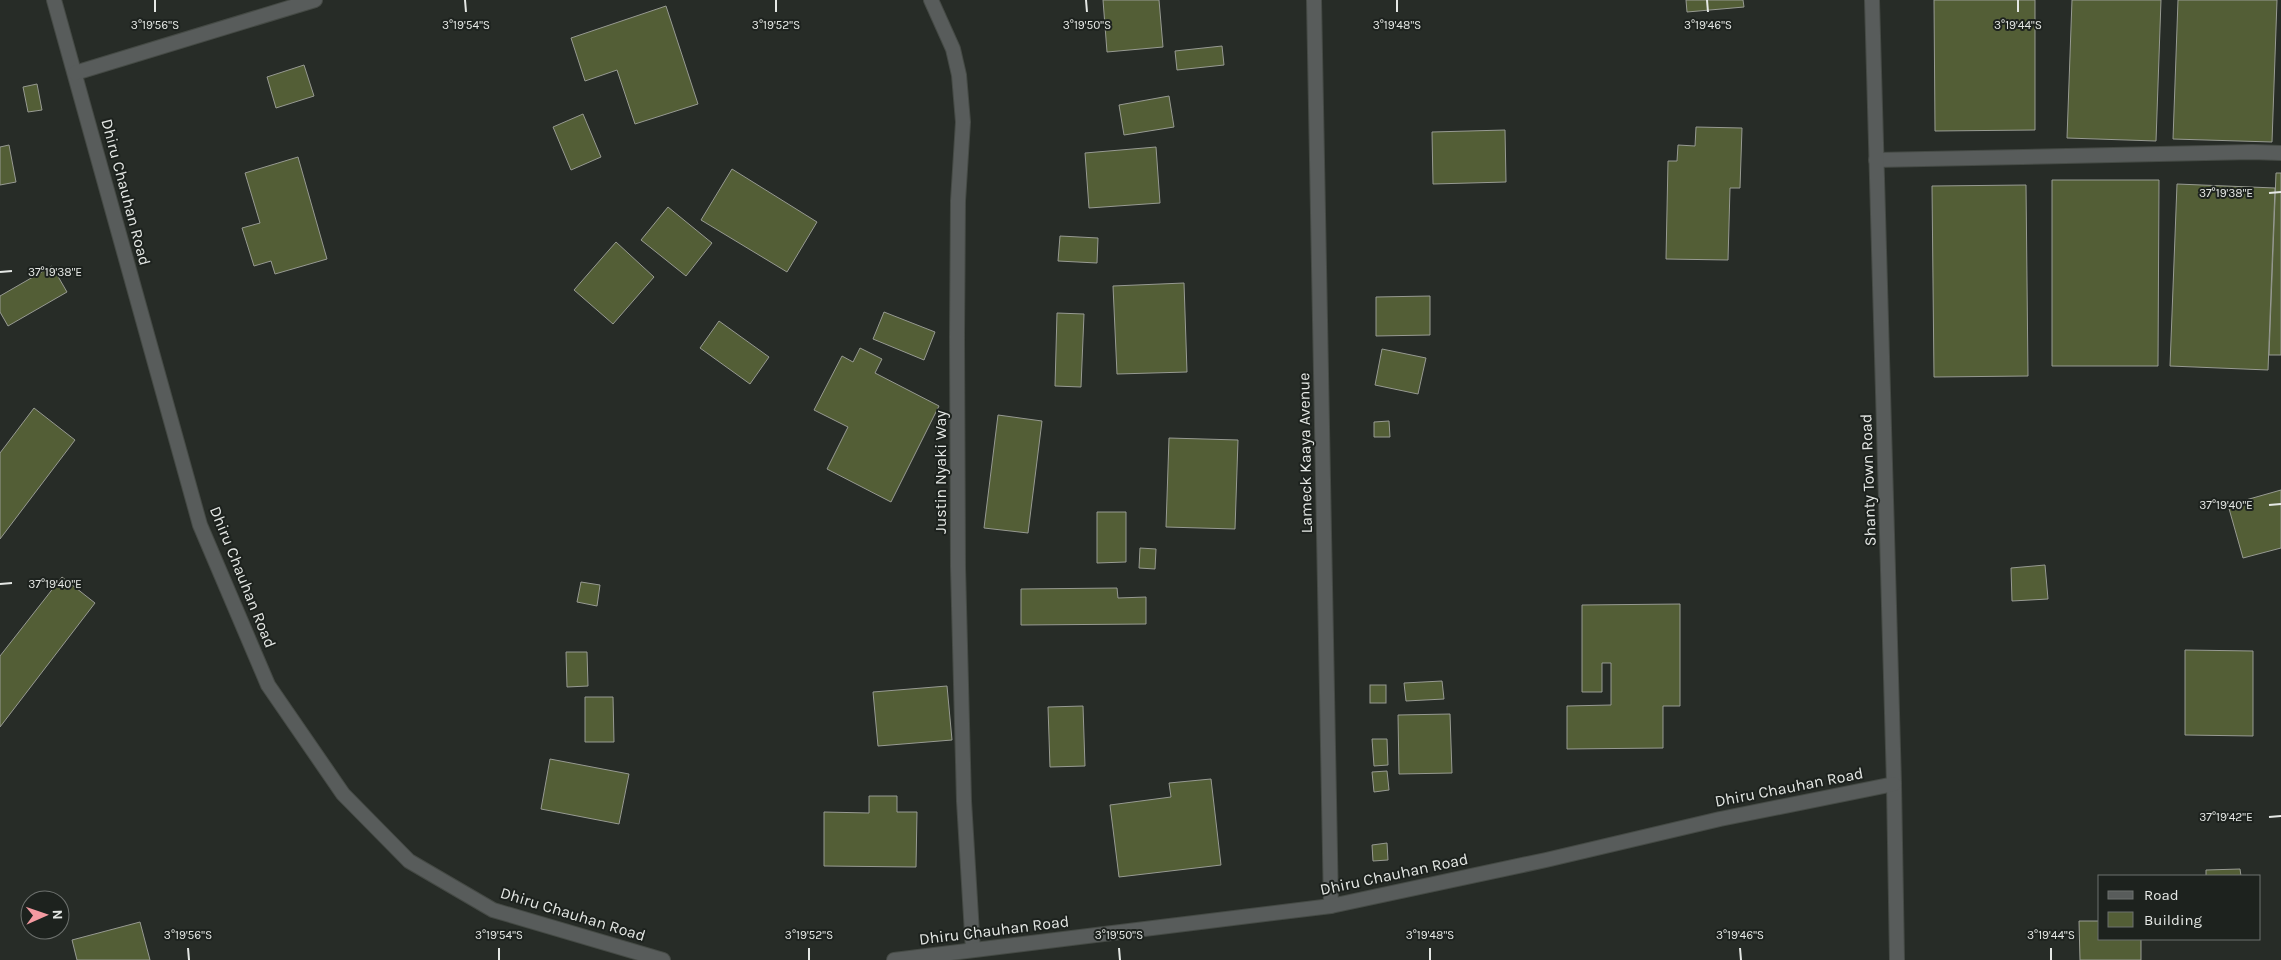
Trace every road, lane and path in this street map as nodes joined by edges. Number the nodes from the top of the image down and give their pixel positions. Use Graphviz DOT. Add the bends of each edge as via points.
graph roads {
  1 [pos="54,0"];
  2 [pos="315,0"];
  3 [pos="931,0"];
  4 [pos="1314,0"];
  5 [pos="1872,0"];
  6 [pos="75,73"];
  7 [pos="2281,153"];
  8 [pos="1876,160"];
  9 [pos="1894,784"];
  10 [pos="1331,906"];
  11 [pos="973,950"];
  12 [pos="663,960"];
  13 [pos="894,960"];
  14 [pos="1897,960"];
  1 -- 6 [label="street, Dhiru Chauhan Road"];
  2 -- 6 [label="street"];
  3 -- 11 [label="street, Justin Nyaki Way" via="953,49 963,122 956,337 958,567 964,801"];
  4 -- 10 [label="street, Lameck Kaaya Avenue"];
  5 -- 8 [label="street, Shanty Town Road"];
  6 -- 12 [label="street, Dhiru Chauhan Road" via="200,525 268,685 343,794 409,861 493,910"];
  7 -- 8 [label="street"];
  8 -- 9 [label="street, Shanty Town Road"];
  9 -- 10 [label="street, Dhiru Chauhan Road" via="1720,819"];
  9 -- 14 [label="street, Shanty Town Road"];
  10 -- 11 [label="street, Dhiru Chauhan Road"];
  11 -- 13 [label="street, Dhiru Chauhan Road"];
}
